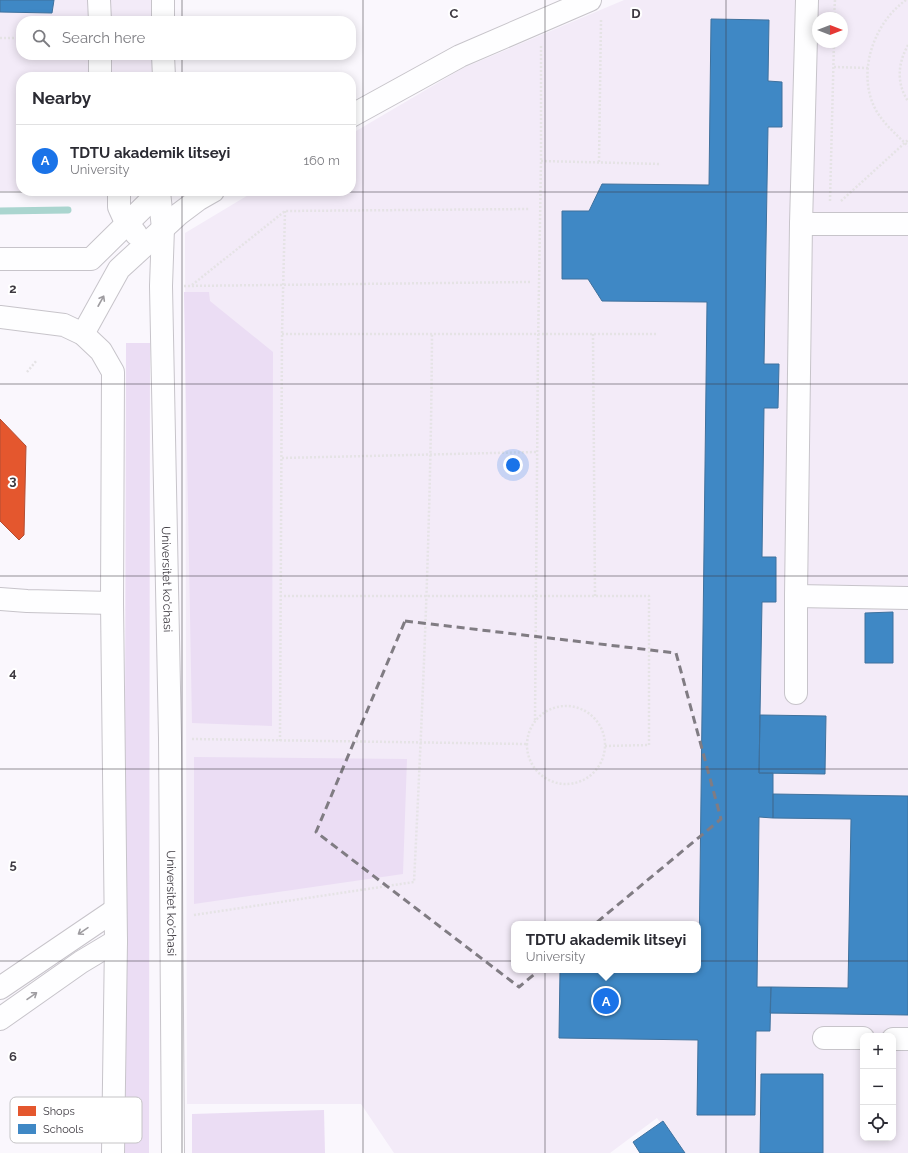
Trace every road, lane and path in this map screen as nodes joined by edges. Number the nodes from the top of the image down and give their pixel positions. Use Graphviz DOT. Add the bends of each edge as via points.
graph roads {
  1 [pos="99,0"];
  2 [pos="163,0"];
  3 [pos="807,0"];
  4 [pos="835,0"];
  5 [pos="906,0"];
  6 [pos="584,6"];
  7 [pos="834,12"];
  8 [pos="100,16"];
  9 [pos="163,16"];
  10 [pos="541,22"];
  11 [pos="0,38"];
  12 [pos="16,38"];
  13 [pos="908,45"];
  14 [pos="834,48"];
  15 [pos="100,60"];
  16 [pos="163,60"];
  17 [pos="834,67"];
  18 [pos="868,68"];
  19 [pos="100,72"];
  20 [pos="164,72"];
  21 [pos="908,101"];
  22 [pos="356,113"];
  23 [pos="908,140"];
  24 [pos="905,143"];
  25 [pos="908,146"];
  26 [pos="541,162"];
  27 [pos="599,162"];
  28 [pos="660,164"];
  29 [pos="119,196"];
  30 [pos="155,196"];
  31 [pos="159,196"];
  32 [pos="204,196"];
  33 [pos="530,209"];
  34 [pos="285,212"];
  35 [pos="829,218"];
  36 [pos="127,223"];
  37 [pos="801,224"];
  38 [pos="908,224"];
  39 [pos="163,228"];
  40 [pos="144,245"];
  41 [pos="0,259"];
  42 [pos="530,282"];
  43 [pos="192,285"];
  44 [pos="284,285"];
  45 [pos="161,286"];
  46 [pos="0,317"];
  47 [pos="83,334"];
  48 [pos="282,334"];
  49 [pos="432,334"];
  50 [pos="538,334"];
  51 [pos="593,334"];
  52 [pos="656,334"];
  53 [pos="37,360"];
  54 [pos="27,372"];
  55 [pos="537,452"];
  56 [pos="431,455"];
  57 [pos="282,458"];
  58 [pos="280,596"];
  59 [pos="427,596"];
  60 [pos="536,596"];
  61 [pos="595,596"];
  62 [pos="796,596"];
  63 [pos="908,598"];
  64 [pos="0,599"];
  65 [pos="112,603"];
  66 [pos="796,693"];
  67 [pos="535,720"];
  68 [pos="170,738"];
  69 [pos="280,741"];
  70 [pos="420,743"];
  71 [pos="526,744"];
  72 [pos="605,746"];
  73 [pos="115,910"];
  74 [pos="172,919"];
  75 [pos="116,941"];
  76 [pos="0,988"];
  77 [pos="0,1019"];
  78 [pos="824,1038"];
  79 [pos="860,1038"];
  80 [pos="896,1039"];
  81 [pos="908,1039"];
  82 [pos="114,1097"];
  83 [pos="113,1143"];
  84 [pos="113,1153"];
  85 [pos="174,1153"];
  1 -- 8 [label="street"];
  2 -- 9 [label="street"];
  3 -- 37 [label="street"];
  4 -- 7 [label="path"];
  5 -- 18 [label="path" via="878,31"];
  6 -- 10 [label="street"];
  6 -- 27 [label="path"];
  10 -- 22 [label="street" via="460,56"];
  10 -- 26 [label="path"];
  11 -- 12 [label="path"];
  13 -- 21 [label="path" via="903,54 899,75"];
  14 -- 17 [label="path"];
  15 -- 19 [label="street"];
  16 -- 20 [label="street"];
  17 -- 18 [label="path"];
  17 -- 35 [label="path"];
  18 -- 24 [label="path" via="868,89 873,104 886,125"];
  23 -- 24 [label="path"];
  24 -- 25 [label="path"];
  24 -- 35 [label="path"];
  26 -- 27 [label="path"];
  26 -- 50 [label="path"];
  27 -- 28 [label="path"];
  29 -- 36 [label="street" via="119,207"];
  30 -- 36 [label="street, Universitet ko'chasi"];
  31 -- 39 [label="street, Universitet ko'chasi"];
  32 -- 39 [label="street"];
  33 -- 34 [label="path"];
  34 -- 43 [label="path"];
  34 -- 44 [label="path"];
  35 -- 37 [label="street"];
  35 -- 38 [label="street"];
  36 -- 40 [label="street"];
  36 -- 41 [label="street, Universitet ko'chasi" via="91,258"];
  37 -- 62 [label="street"];
  39 -- 40 [label="street"];
  39 -- 45 [label="street, Universitet ko'chasi"];
  47 -- 40 [label="street, one-way" via="119,269"];
  42 -- 44 [label="path"];
  43 -- 44 [label="path"];
  43 -- 45 [label="path"];
  44 -- 48 [label="path"];
  45 -- 68 [label="street, Universitet ko'chasi"];
  46 -- 47 [label="street" via="64,325"];
  47 -- 65 [label="street" via="101,351 113,372"];
  48 -- 49 [label="path"];
  48 -- 57 [label="path"];
  49 -- 50 [label="path"];
  49 -- 56 [label="path"];
  50 -- 51 [label="path"];
  50 -- 55 [label="path"];
  51 -- 52 [label="path"];
  51 -- 61 [label="path"];
  53 -- 54 [label="path"];
  55 -- 56 [label="path"];
  55 -- 60 [label="path"];
  56 -- 57 [label="path"];
  56 -- 59 [label="path"];
  57 -- 58 [label="path"];
  58 -- 59 [label="path"];
  58 -- 69 [label="path"];
  59 -- 60 [label="path"];
  59 -- 70 [label="path"];
  60 -- 61 [label="path"];
  60 -- 67 [label="path"];
  61 -- 72 [label="path" via="649,596 648,745"];
  62 -- 63 [label="street"];
  62 -- 66 [label="street"];
  64 -- 65 [label="street"];
  65 -- 73 [label="street"];
  67 -- 71 [label="path"];
  67 -- 72 [label="path" via="555,707 579,708 590,714 598,723"];
  68 -- 69 [label="path"];
  68 -- 74 [label="street, Universitet ko'chasi"];
  69 -- 70 [label="path"];
  70 -- 71 [label="path"];
  70 -- 74 [label="path" via="414,882"];
  71 -- 72 [label="path" via="528,758 535,770 545,779 558,784 584,780 595,771 602,759"];
  73 -- 75 [label="street"];
  73 -- 76 [label="street, one-way"];
  74 -- 85 [label="street, Universitet ko'chasi"];
  77 -- 75 [label="street, one-way" via="81,962"];
  75 -- 82 [label="street"];
  78 -- 79 [label="street"];
  80 -- 81 [label="street"];
  83 -- 84 [label="street"];
}
